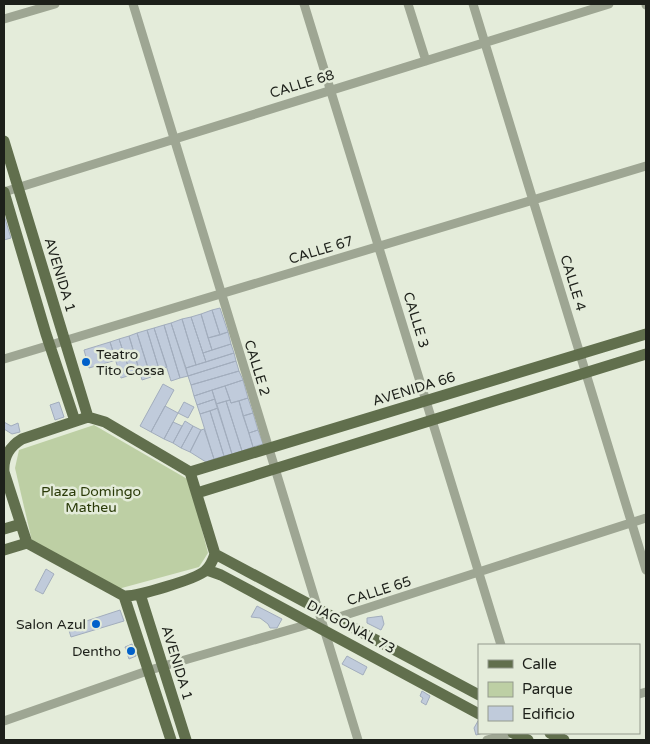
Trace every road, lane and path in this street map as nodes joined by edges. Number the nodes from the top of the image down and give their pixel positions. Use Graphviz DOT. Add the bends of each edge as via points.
graph roads {
  1 [pos="55,4"];
  2 [pos="133,4"];
  3 [pos="304,4"];
  4 [pos="408,4"];
  5 [pos="473,4"];
  6 [pos="609,4"];
  7 [pos="4,19"];
  8 [pos="485,43"];
  9 [pos="426,61"];
  10 [pos="330,90"];
  11 [pos="172,139"];
  12 [pos="4,141"];
  13 [pos="646,166"];
  14 [pos="17,186"];
  15 [pos="4,192"];
  16 [pos="533,201"];
  17 [pos="379,247"];
  18 [pos="220,295"];
  19 [pos="646,334"];
  20 [pos="64,341"];
  21 [pos="49,345"];
  22 [pos="646,354"];
  23 [pos="580,355"];
  24 [pos="4,359"];
  25 [pos="586,373"];
  26 [pos="426,401"];
  27 [pos="88,417"];
  28 [pos="432,420"];
  29 [pos="75,421"];
  30 [pos="8,444"];
  31 [pos="267,449"];
  32 [pos="4,463"];
  33 [pos="274,469"];
  34 [pos="190,472"];
  35 [pos="197,493"];
  36 [pos="646,518"];
  37 [pos="632,523"];
  38 [pos="21,524"];
  39 [pos="4,529"];
  40 [pos="27,543"];
  41 [pos="4,550"];
  42 [pos="215,554"];
  43 [pos="206,570"];
  44 [pos="646,570"];
  45 [pos="479,573"];
  46 [pos="140,594"];
  47 [pos="124,596"];
  48 [pos="317,609"];
  49 [pos="336,619"];
  50 [pos="320,625"];
  51 [pos="501,644"];
  52 [pos="163,667"];
  53 [pos="150,670"];
  54 [pos="478,694"];
  55 [pos="478,713"];
  56 [pos="4,721"];
  57 [pos="508,734"];
  58 [pos="514,734"];
  59 [pos="552,734"];
  60 [pos="171,740"];
  61 [pos="186,740"];
  62 [pos="358,740"];
  63 [pos="487,740"];
  64 [pos="529,740"];
  65 [pos="564,740"];
  1 -- 7 [label="street"];
  2 -- 11 [label="street, CALLE 2"];
  3 -- 10 [label="street, CALLE 3"];
  4 -- 9 [label="street"];
  5 -- 8 [label="street, CALLE 4"];
  6 -- 8 [label="street, CALLE 68"];
  8 -- 9 [label="street, CALLE 68"];
  8 -- 16 [label="street, CALLE 4"];
  9 -- 10 [label="street, CALLE 68"];
  10 -- 11 [label="street, CALLE 68"];
  10 -- 17 [label="street, CALLE 3"];
  11 -- 14 [label="street, CALLE 68"];
  11 -- 18 [label="street, CALLE 2"];
  12 -- 14 [label="main road, AVENIDA 1"];
  13 -- 16 [label="street, CALLE 67"];
  14 -- 15 [label="street, CALLE 68"];
  14 -- 20 [label="main road, AVENIDA 1"];
  15 -- 21 [label="main road"];
  16 -- 17 [label="street, CALLE 67"];
  16 -- 23 [label="street, CALLE 4"];
  17 -- 18 [label="street, CALLE 67"];
  17 -- 26 [label="street, CALLE 3"];
  18 -- 20 [label="street, CALLE 67"];
  18 -- 31 [label="street, CALLE 2"];
  19 -- 23 [label="main road, AVENIDA 66"];
  20 -- 21 [label="street, CALLE 67"];
  20 -- 27 [label="main road, AVENIDA 1"];
  21 -- 24 [label="street, CALLE 67"];
  21 -- 29 [label="main road"];
  22 -- 25 [label="main road"];
  23 -- 25 [label="street, CALLE 4"];
  23 -- 26 [label="main road, AVENIDA 66"];
  25 -- 28 [label="main road"];
  25 -- 37 [label="street, CALLE 4"];
  26 -- 28 [label="street, CALLE 3"];
  26 -- 31 [label="main road, AVENIDA 66"];
  27 -- 29 [label="main road"];
  27 -- 34 [label="main road" via="105,422"];
  28 -- 33 [label="main road"];
  28 -- 45 [label="street, CALLE 3"];
  29 -- 30 [label="main road"];
  30 -- 32 [label="main road"];
  31 -- 33 [label="street, CALLE 2"];
  31 -- 34 [label="main road, AVENIDA 66"];
  32 -- 38 [label="main road"];
  33 -- 35 [label="main road"];
  33 -- 48 [label="street, CALLE 2"];
  34 -- 35 [label="main road"];
  35 -- 42 [label="main road"];
  36 -- 37 [label="street, CALLE 65"];
  37 -- 44 [label="street, CALLE 4"];
  37 -- 45 [label="street, CALLE 65"];
  38 -- 39 [label="main road"];
  38 -- 40 [label="main road"];
  40 -- 41 [label="main road"];
  40 -- 47 [label="main road"];
  42 -- 43 [label="main road"];
  42 -- 48 [label="main road, DIAGONAL 73"];
  43 -- 46 [label="main road" via="197,576"];
  43 -- 50 [label="main road, DIAGONAL 73"];
  45 -- 49 [label="street, CALLE 65"];
  45 -- 51 [label="street, CALLE 3"];
  46 -- 47 [label="main road"];
  46 -- 52 [label="main road, AVENIDA 1"];
  47 -- 53 [label="main road, AVENIDA 1"];
  48 -- 49 [label="main road, DIAGONAL 73"];
  48 -- 50 [label="street, CALLE 2"];
  49 -- 50 [label="street, CALLE 65"];
  49 -- 54 [label="main road, DIAGONAL 73"];
  50 -- 52 [label="street, CALLE 65"];
  50 -- 55 [label="main road, DIAGONAL 73"];
  50 -- 62 [label="street, CALLE 2"];
  52 -- 53 [label="street, CALLE 65"];
  52 -- 61 [label="main road, AVENIDA 1"];
  53 -- 56 [label="street, CALLE 65"];
  53 -- 60 [label="main road, AVENIDA 1"];
  57 -- 63 [label="street"];
  58 -- 64 [label="main road"];
  59 -- 65 [label="main road"];
}
